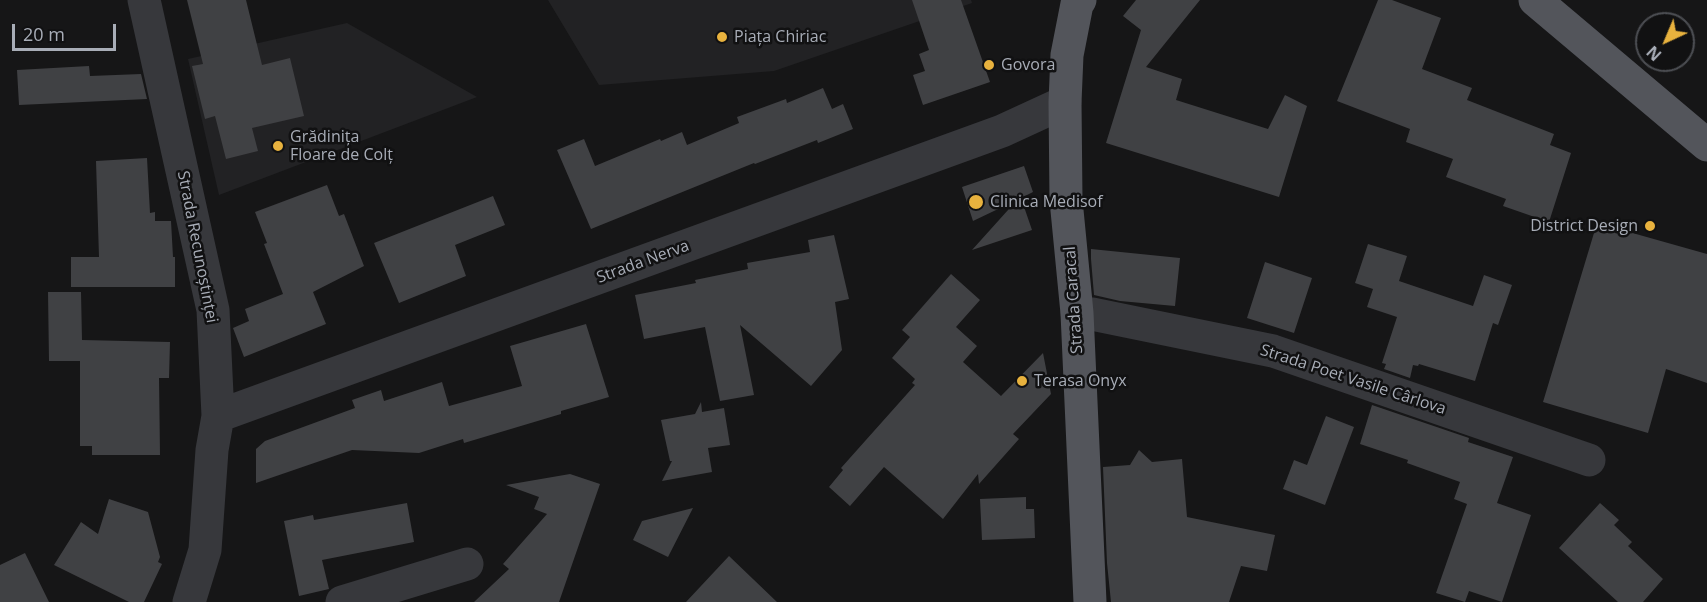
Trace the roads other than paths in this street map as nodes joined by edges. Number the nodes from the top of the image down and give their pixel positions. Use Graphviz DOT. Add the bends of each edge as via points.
graph roads {
  1 [pos="144,0"];
  2 [pos="1535,0"];
  3 [pos="1076,1"];
  4 [pos="1065,102"];
  5 [pos="1707,145"];
  6 [pos="1077,313"];
  7 [pos="218,416"];
  8 [pos="1589,460"];
  9 [pos="467,564"];
  10 [pos="189,602"];
  11 [pos="342,602"];
  12 [pos="1090,602"];
  1 -- 7 [label="street, Strada Recunoștinței" via="213,310"];
  2 -- 5 [label="main road"];
  3 -- 4 [label="main road, Strada Caracal" via="1067,55"];
  4 -- 6 [label="main road, Strada Caracal" via="1066,200"];
  4 -- 7 [label="street, Strada Nerva" via="1017,126"];
  6 -- 8 [label="street, Strada Poet Vasile Cârlova" via="1273,351"];
  6 -- 12 [label="main road, Strada Caracal"];
  7 -- 10 [label="street, Strada Recunoștinței" via="205,550"];
  9 -- 11 [label="street"];
}
